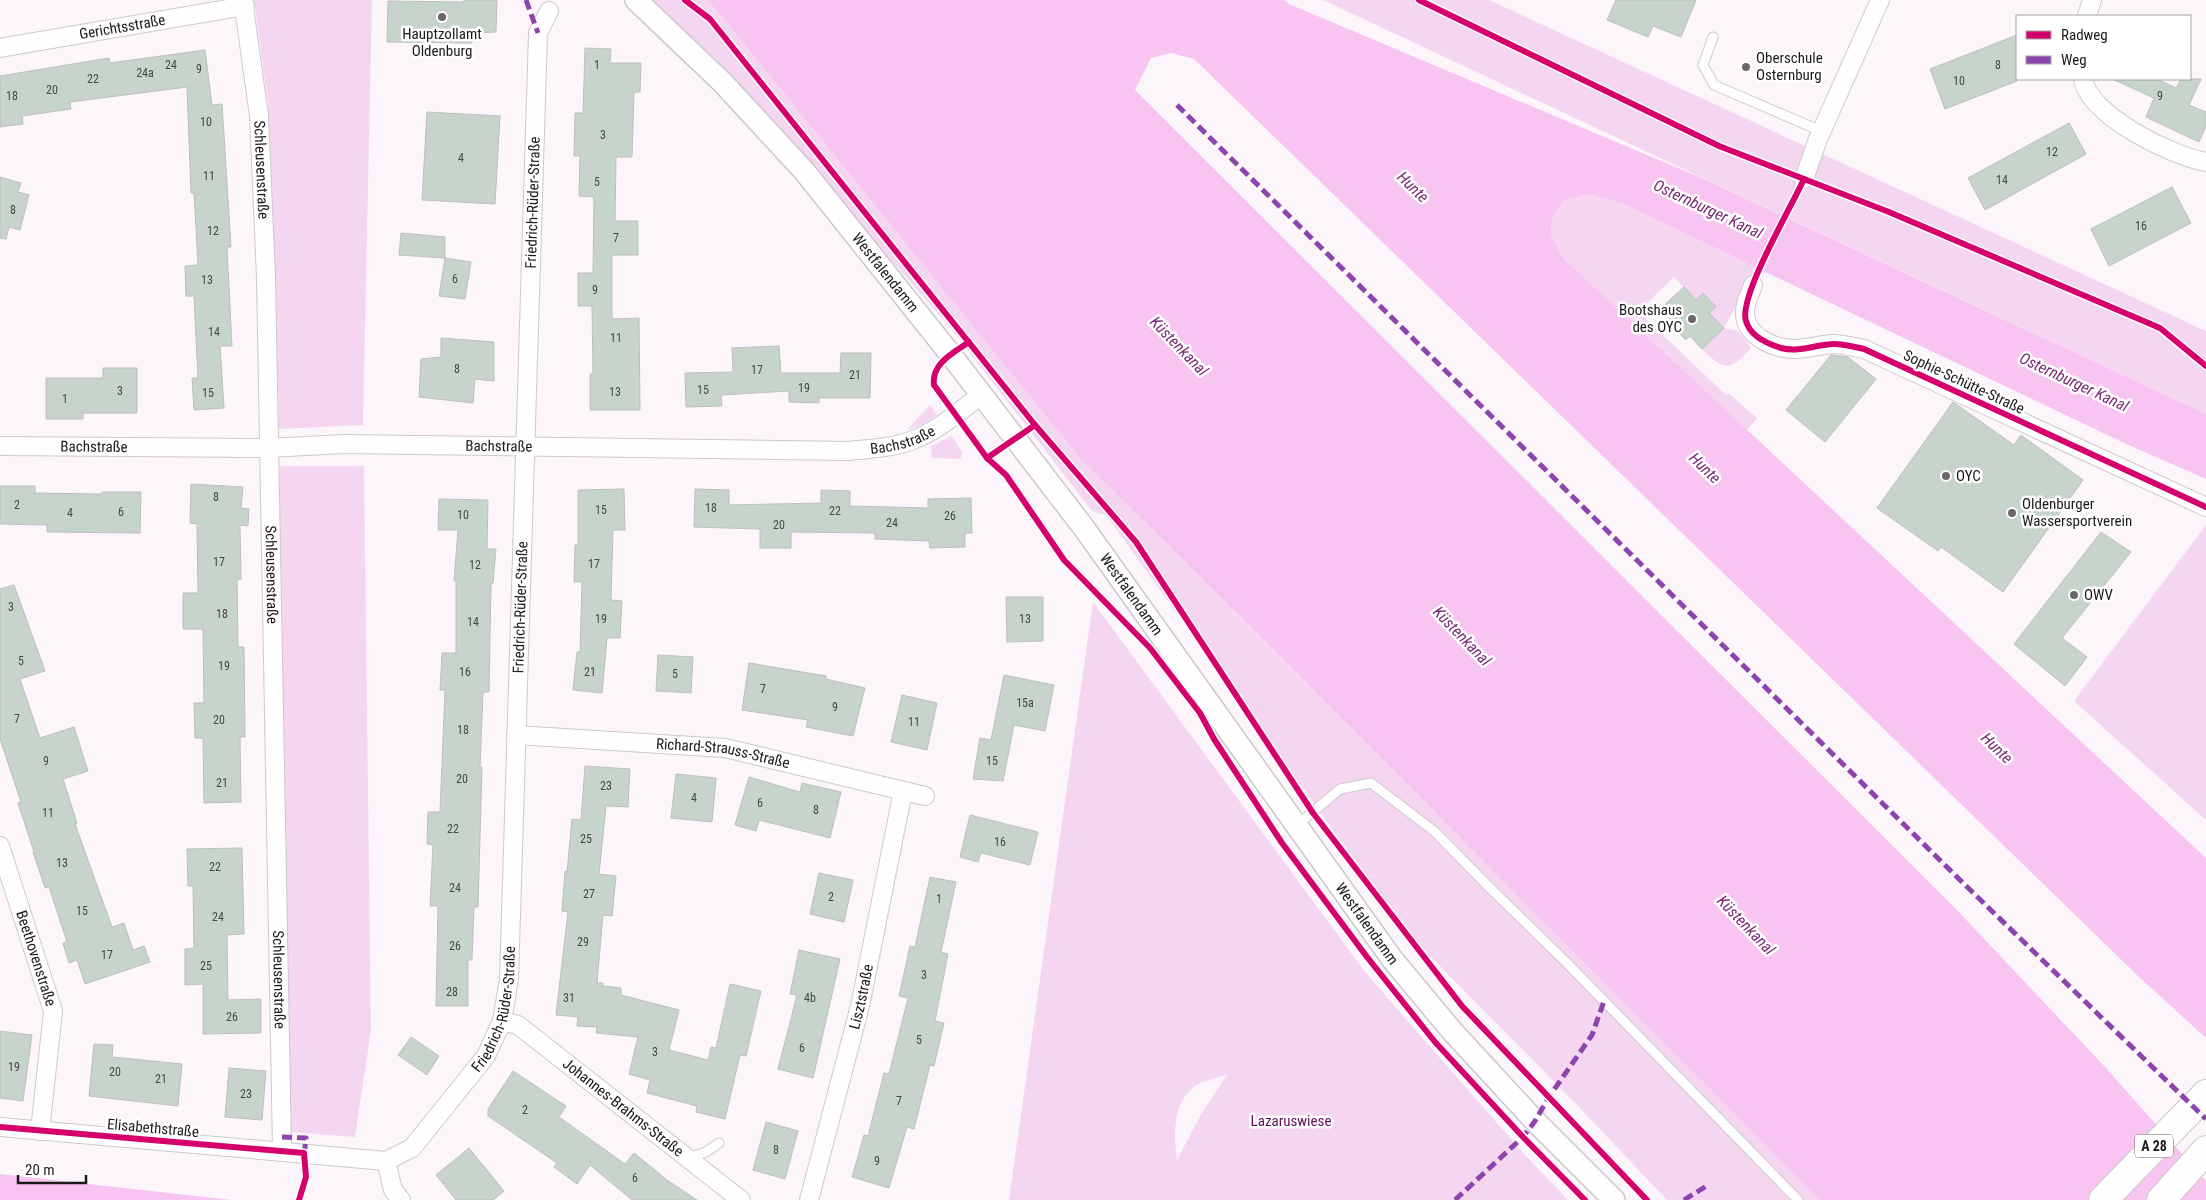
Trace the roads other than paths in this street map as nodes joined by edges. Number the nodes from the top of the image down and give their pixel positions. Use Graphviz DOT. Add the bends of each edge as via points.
graph roads {
  1 [pos="636,0"];
  2 [pos="1880,0"];
  3 [pos="2092,0"];
  4 [pos="244,3"];
  5 [pos="550,11"];
  6 [pos="2087,15"];
  7 [pos="1713,37"];
  8 [pos="0,48"];
  9 [pos="2083,80"];
  10 [pos="1821,131"];
  11 [pos="2206,162"];
  12 [pos="1804,178"];
  13 [pos="1753,285"];
  14 [pos="982,394"];
  15 [pos="0,446"];
  16 [pos="268,448"];
  17 [pos="526,448"];
  18 [pos="2206,507"];
  19 [pos="516,735"];
  20 [pos="904,791"];
  21 [pos="925,796"];
  22 [pos="1296,826"];
  23 [pos="0,846"];
  24 [pos="502,1021"];
  25 [pos="2206,1094"];
  26 [pos="0,1127"];
  27 [pos="40,1131"];
  28 [pos="719,1143"];
  29 [pos="2206,1150"];
  30 [pos="282,1151"];
  31 [pos="687,1158"];
  32 [pos="386,1161"];
  33 [pos="400,1200"];
  34 [pos="741,1200"];
  35 [pos="809,1200"];
  36 [pos="1614,1200"];
  37 [pos="1798,1200"];
  38 [pos="2103,1200"];
  39 [pos="2161,1200"];
  1 -- 14 [label="street, Westfalendamm" via="723,83 805,172"];
  2 -- 10 [label="street"];
  3 -- 6 [label="street"];
  4 -- 8 [label="street, Gerichtsstraße"];
  4 -- 16 [label="street, Schleusenstraße" via="259,116 266,278"];
  5 -- 17 [label="street, Friedrich-Rüder-Straße" via="538,33"];
  7 -- 10 [label="lane" via="1703,65 1714,85"];
  9 -- 11 [label="street" via="2084,89 2112,118 2160,147"];
  10 -- 12 [label="street"];
  13 -- 18 [label="street, Sophie-Schütte-Straße" via="1746,305 1746,322 1757,336 1769,343 1794,349 1835,344 1864,349"];
  14 -- 17 [label="street, Bachstraße" via="935,429 888,447 847,451"];
  14 -- 22 [label="street, Westfalendamm" via="1146,613"];
  15 -- 16 [label="street, Bachstraße"];
  16 -- 17 [label="street, Bachstraße" via="344,444"];
  16 -- 30 [label="street, Schleusenstraße"];
  17 -- 19 [label="street, Friedrich-Rüder-Straße"];
  19 -- 20 [label="street, Richard-Strauss-Straße" via="725,748"];
  19 -- 24 [label="street, Friedrich-Rüder-Straße" via="509,979"];
  20 -- 21 [label="street, Richard-Strauss-Straße"];
  20 -- 35 [label="street, Lisztstraße" via="860,1006"];
  22 -- 36 [label="street, Westfalendamm" via="1392,959 1452,1031"];
  22 -- 37 [label="lane" via="1340,789 1371,783 1434,830"];
  23 -- 27 [label="street, Beethovenstraße" via="53,1011"];
  24 -- 31 [label="street, Johannes-Brahms-Straße" via="518,1025"];
  24 -- 32 [label="street, Friedrich-Rüder-Straße" via="486,1056 412,1148"];
  25 -- 38 [label="highway, A 28"];
  26 -- 27 [label="street, Elisabethstraße"];
  27 -- 30 [label="street, Elisabethstraße"];
  28 -- 31 [label="lane" via="706,1152"];
  29 -- 39 [label="highway, A 28"];
  30 -- 32 [label="street, Elisabethstraße"];
  31 -- 34 [label="street, Johannes-Brahms-Straße"];
  32 -- 33 [label="street" via="392,1190"];
}
